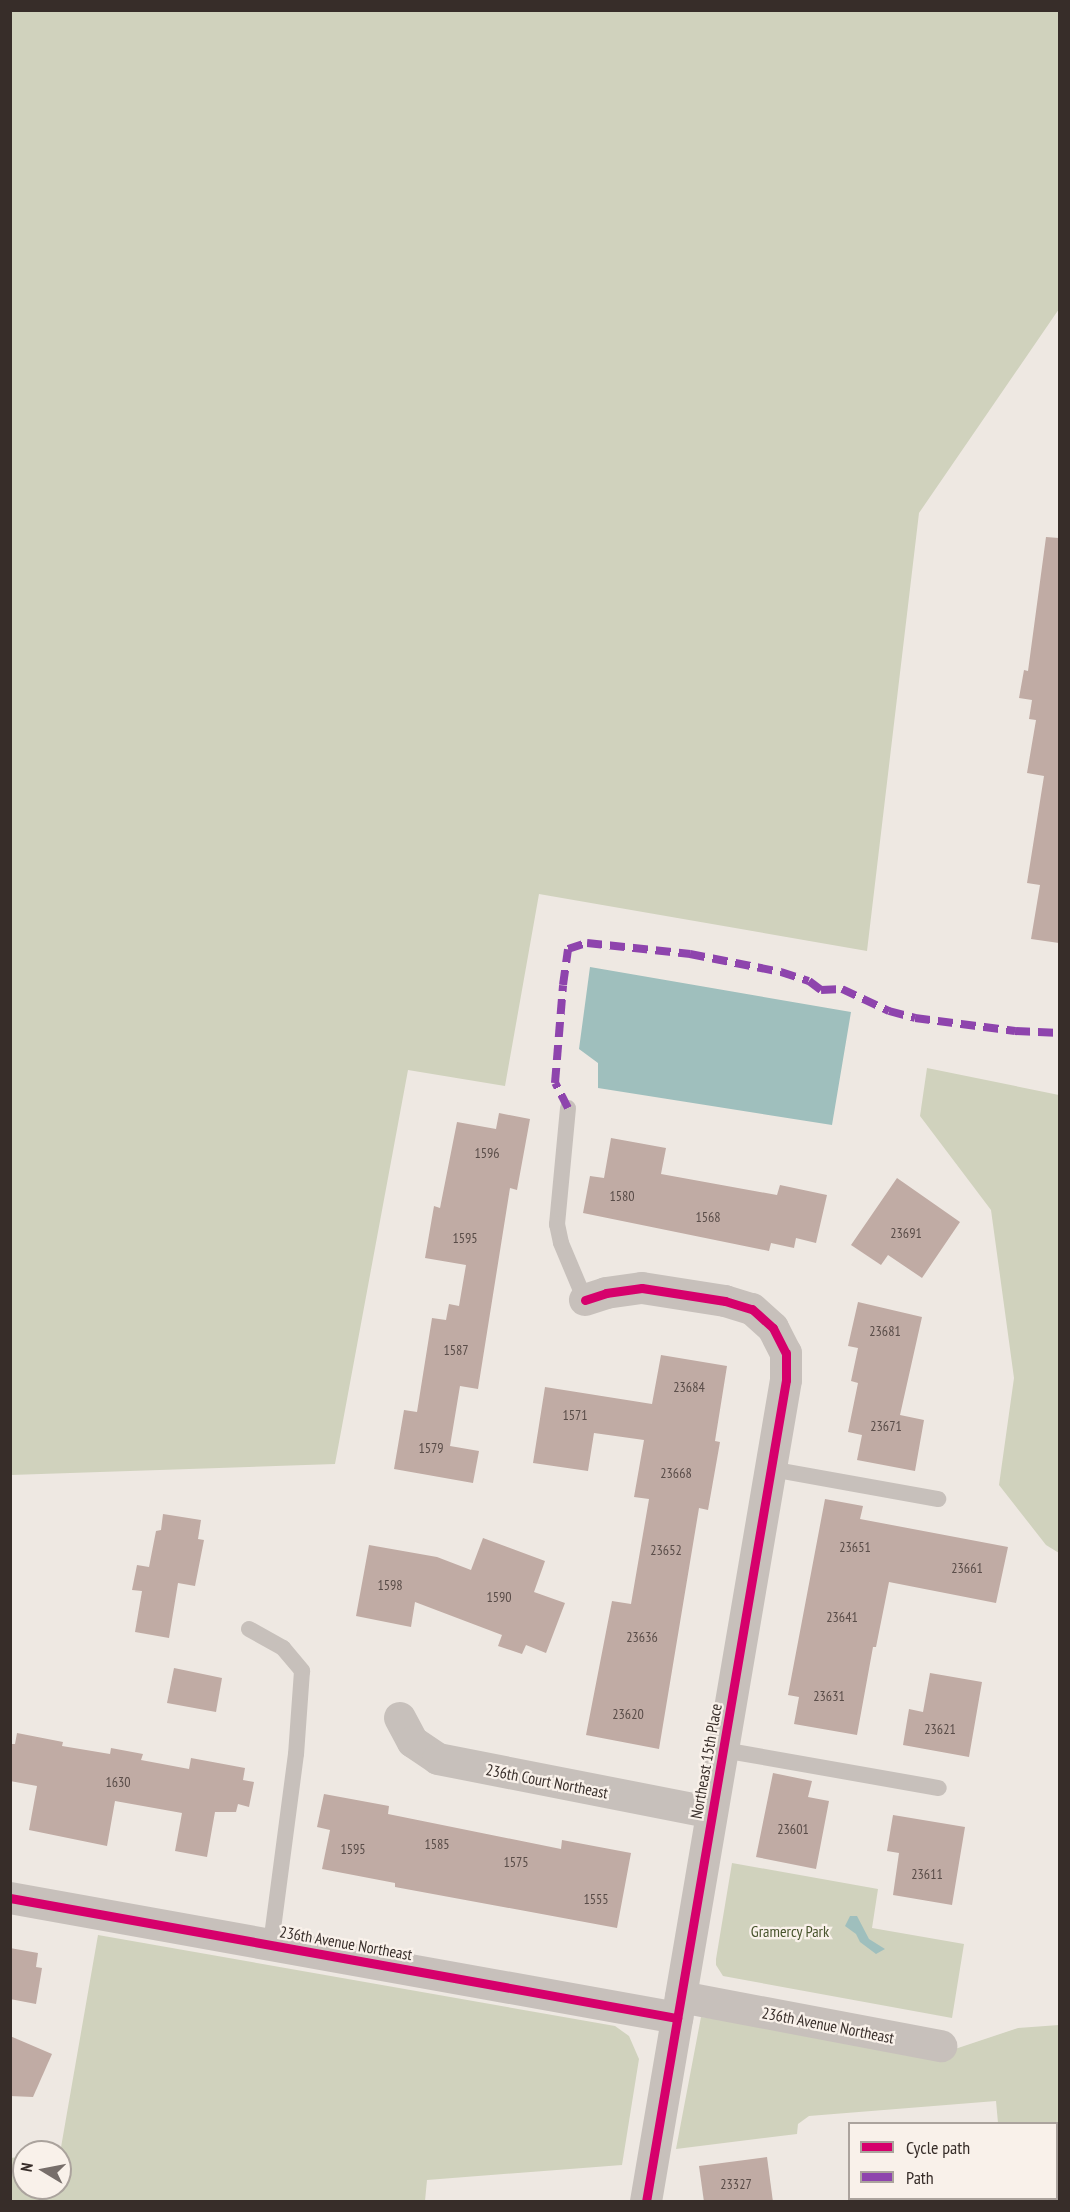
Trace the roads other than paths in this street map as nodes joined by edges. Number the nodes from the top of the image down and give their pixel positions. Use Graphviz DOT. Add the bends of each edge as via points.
graph roads {
  1 [pos="568,1108"];
  2 [pos="585,1300"];
  3 [pos="771,1469"];
  4 [pos="938,1499"];
  5 [pos="249,1629"];
  6 [pos="400,1718"];
  7 [pos="723,1750"];
  8 [pos="939,1788"];
  9 [pos="712,1813"];
  10 [pos="10,1898"];
  11 [pos="271,1945"];
  12 [pos="679,2008"];
  13 [pos="941,2046"];
  14 [pos="645,2202"];
  1 -- 2 [label="lane" via="557,1224"];
  2 -- 3 [label="street, Northeast 15th Place" via="642,1288 725,1301 752,1310 773,1328 786,1353 786,1380"];
  3 -- 4 [label="lane"];
  3 -- 7 [label="street, Northeast 15th Place"];
  5 -- 11 [label="lane" via="283,1648 302,1671 296,1754"];
  6 -- 9 [label="street, 236th Court Northeast" via="413,1742 438,1759"];
  7 -- 8 [label="lane"];
  7 -- 9 [label="street, Northeast 15th Place"];
  9 -- 12 [label="street, Northeast 15th Place"];
  10 -- 11 [label="street, 236th Avenue Northeast"];
  11 -- 12 [label="street, 236th Avenue Northeast"];
  12 -- 13 [label="street, 236th Avenue Northeast"];
  12 -- 14 [label="street, Northeast 15th Place"];
}
